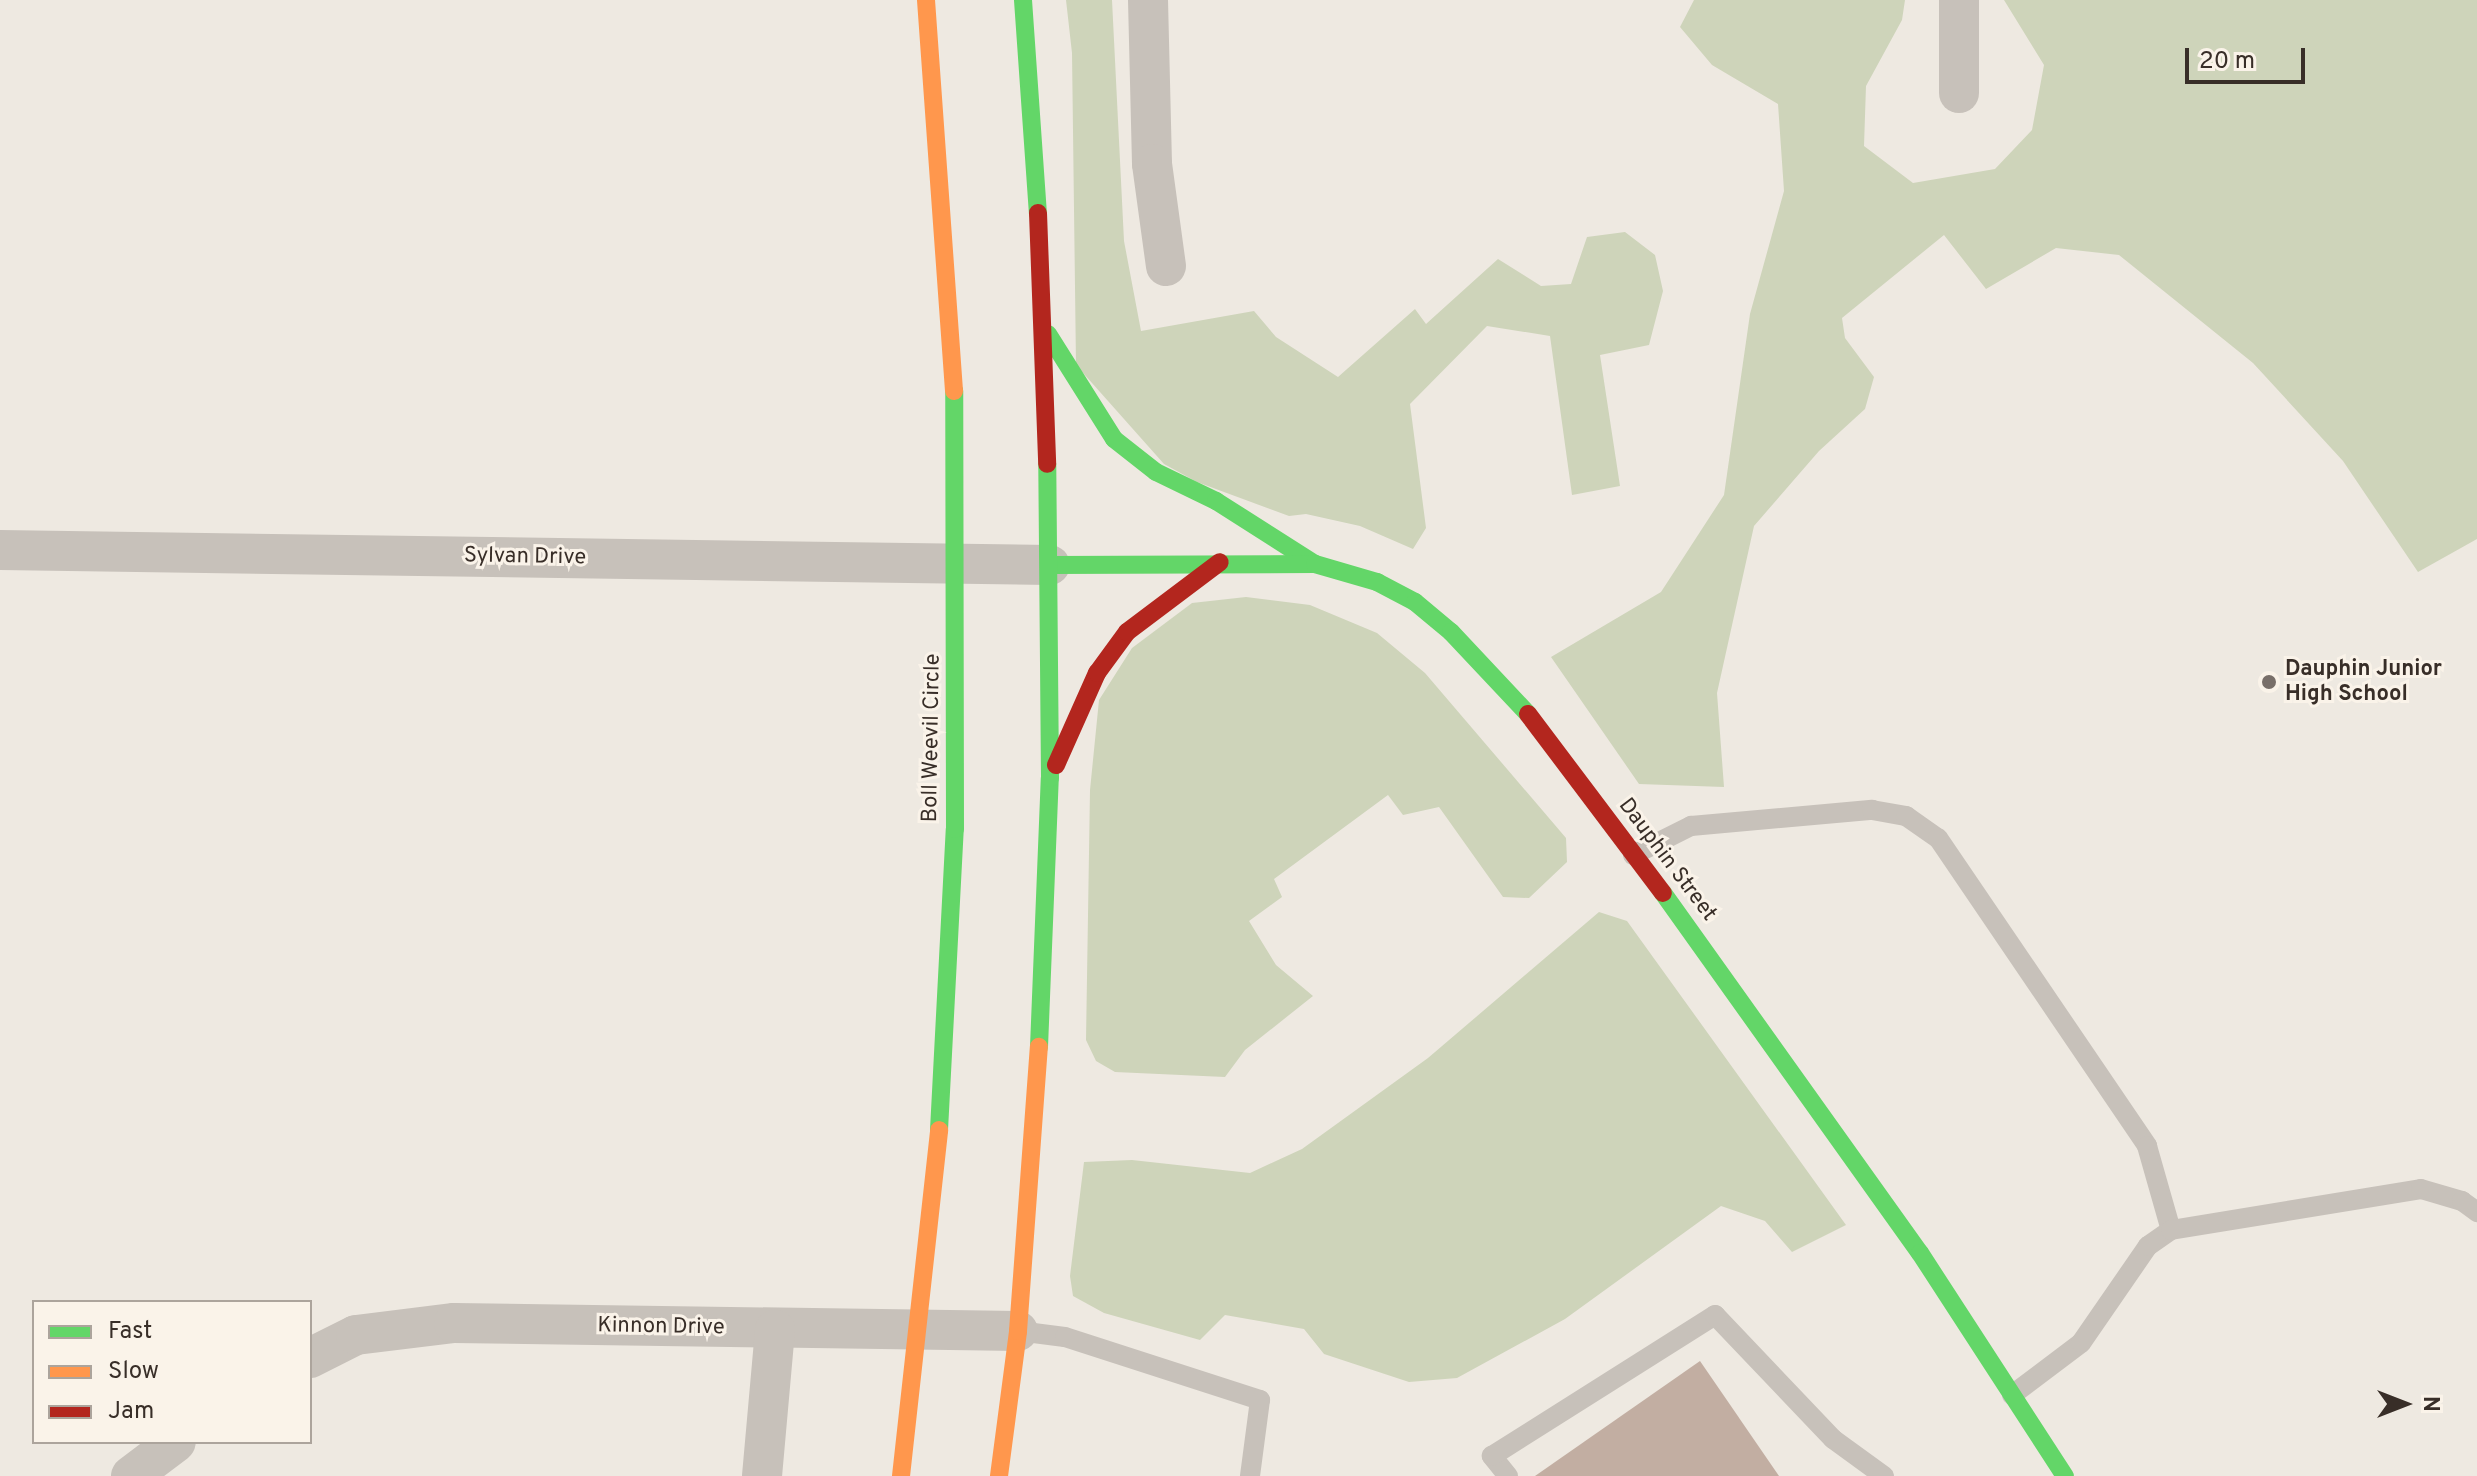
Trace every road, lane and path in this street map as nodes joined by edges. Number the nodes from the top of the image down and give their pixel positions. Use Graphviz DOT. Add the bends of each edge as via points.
graph roads {
  1 [pos="926,0"];
  2 [pos="1023,0"];
  3 [pos="1148,0"];
  4 [pos="1959,0"];
  5 [pos="1959,93"];
  6 [pos="1166,266"];
  7 [pos="1046,330"];
  8 [pos="0,550"];
  9 [pos="1220,562"];
  10 [pos="958,563"];
  11 [pos="1315,564"];
  12 [pos="1050,565"];
  13 [pos="1050,778"];
  14 [pos="1633,855"];
  15 [pos="2477,1212"];
  16 [pos="2171,1230"];
  17 [pos="775,1330"];
  18 [pos="919,1330"];
  19 [pos="1018,1331"];
  20 [pos="312,1357"];
  21 [pos="2012,1395"];
  22 [pos="173,1444"];
  23 [pos="131,1476"];
  24 [pos="762,1476"];
  25 [pos="901,1476"];
  26 [pos="999,1476"];
  27 [pos="1250,1476"];
  28 [pos="1508,1476"];
  29 [pos="1884,1476"];
  30 [pos="2065,1476"];
  1 -- 10 [label="main road, Boll Weevil Circle" via="952,309"];
  2 -- 7 [label="main road"];
  3 -- 6 [label="street" via="1152,164"];
  4 -- 5 [label="street"];
  7 -- 11 [label="main road" via="1114,439 1156,472 1216,501"];
  7 -- 12 [label="main road"];
  8 -- 10 [label="street, Sylvan Drive"];
  9 -- 11 [label="main road, Dauphin Street"];
  9 -- 12 [label="main road, Dauphin Street"];
  9 -- 13 [label="main road" via="1127,632 1097,673"];
  10 -- 12 [label="street, Sylvan Drive"];
  10 -- 18 [label="main road, Boll Weevil Circle" via="955,829 937,1161"];
  11 -- 14 [label="main road, Dauphin Street" via="1377,582 1415,602 1451,632 1531,718"];
  12 -- 13 [label="main road"];
  13 -- 19 [label="main road" via="1038,1063"];
  14 -- 16 [label="lane" via="1691,826 1872,810 1906,816 1938,838 2147,1146"];
  14 -- 21 [label="main road, Dauphin Street" via="1902,1227"];
  15 -- 16 [label="lane" via="2462,1201 2421,1189"];
  16 -- 21 [label="lane" via="2148,1246 2081,1343"];
  17 -- 18 [label="street, Kinnon Drive"];
  17 -- 20 [label="street, Kinnon Drive" via="454,1323 356,1335"];
  17 -- 24 [label="street"];
  18 -- 19 [label="street, Kinnon Drive"];
  18 -- 25 [label="main road, Boll Weevil Circle"];
  19 -- 26 [label="main road"];
  19 -- 27 [label="lane" via="1065,1337 1260,1400"];
  21 -- 30 [label="main road, Dauphin Street"];
  22 -- 23 [label="street"];
  28 -- 29 [label="lane" via="1492,1456 1715,1315 1833,1439"];
}
